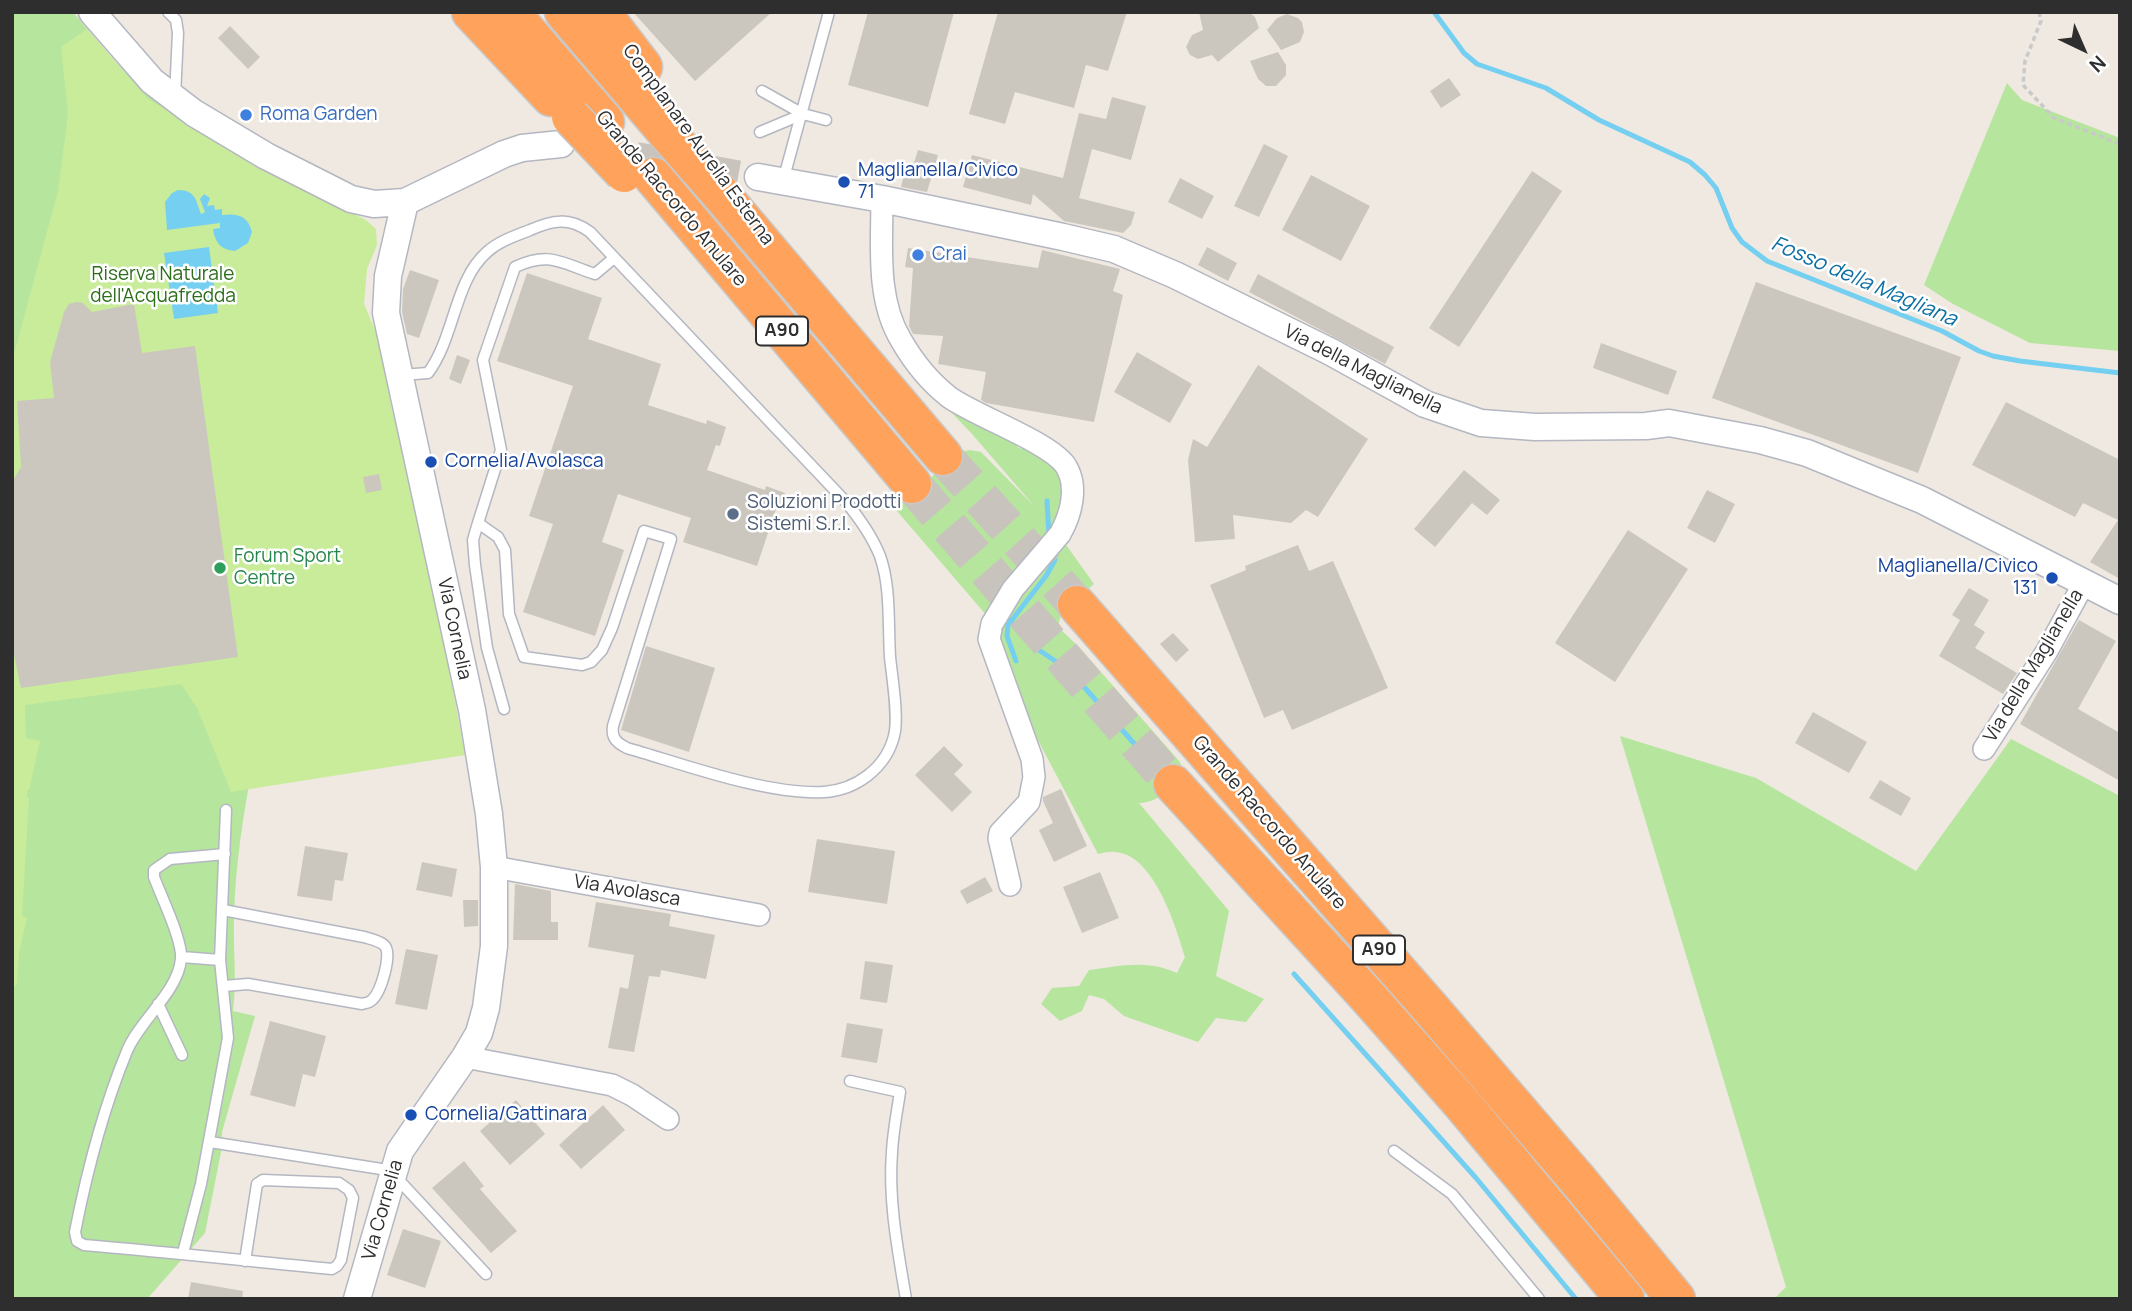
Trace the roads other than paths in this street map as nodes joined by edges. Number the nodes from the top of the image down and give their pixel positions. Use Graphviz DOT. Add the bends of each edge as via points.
graph roads {
  1 [pos="92,12"];
  2 [pos="168,12"];
  3 [pos="471,12"];
  4 [pos="510,12"];
  5 [pos="564,12"];
  6 [pos="601,12"];
  7 [pos="829,12"];
  8 [pos="762,91"];
  9 [pos="175,99"];
  10 [pos="803,114"];
  11 [pos="825,120"];
  12 [pos="579,128"];
  13 [pos="760,132"];
  14 [pos="682,137"];
  15 [pos="749,186"];
  16 [pos="882,199"];
  17 [pos="405,202"];
  18 [pos="614,258"];
  19 [pos="398,375"];
  20 [pos="943,456"];
  21 [pos="912,484"];
  22 [pos="478,523"];
  23 [pos="2084,583"];
  24 [pos="2120,601"];
  25 [pos="1077,606"];
  26 [pos="480,682"];
  27 [pos="504,709"];
  28 [pos="1984,750"];
  29 [pos="1173,784"];
  30 [pos="226,810"];
  31 [pos="225,854"];
  32 [pos="494,867"];
  33 [pos="1010,885"];
  34 [pos="223,910"];
  35 [pos="759,915"];
  36 [pos="182,957"];
  37 [pos="220,960"];
  38 [pos="225,986"];
  39 [pos="158,1004"];
  40 [pos="182,1055"];
  41 [pos="465,1057"];
  42 [pos="850,1081"];
  43 [pos="668,1119"];
  44 [pos="210,1142"];
  45 [pos="1394,1151"];
  46 [pos="393,1172"];
  47 [pos="183,1253"];
  48 [pos="245,1261"];
  49 [pos="486,1274"];
  50 [pos="357,1299"];
  51 [pos="906,1299"];
  52 [pos="1539,1299"];
  53 [pos="1625,1299"];
  54 [pos="1676,1299"];
  1 -- 9 [label="street" via="152,80"];
  2 -- 9 [label="lane" via="176,20 178,33"];
  3 -- 12 [label="highway"];
  4 -- 12 [label="highway, Grande Raccordo Anulare / A90"];
  5 -- 14 [label="highway, Grande Raccordo Anulare"];
  6 -- 14 [label="highway, Complanare Aurelia Esterna"];
  7 -- 10 [label="lane"];
  8 -- 10 [label="lane"];
  9 -- 17 [label="street" via="214,126 340,195 374,204"];
  10 -- 11 [label="lane"];
  10 -- 13 [label="lane"];
  10 -- 15 [label="lane"];
  12 -- 17 [label="street" via="503,154"];
  12 -- 21 [label="highway, Grande Raccordo Anulare / A90" via="639,175 720,258"];
  14 -- 15 [label="highway, Complanare Aurelia Esterna"];
  15 -- 16 [label="street, Via della Maglianella"];
  15 -- 20 [label="highway, Complanare Aurelia Esterna / A90" via="794,279"];
  16 -- 23 [label="street, Via della Maglianella" via="1139,258 1331,352 1425,404 1472,420 1535,427 1669,423 1807,453 1922,500"];
  16 -- 33 [label="street, bridge" via="885,296 900,338 948,397 1049,450 1066,466 1073,493 1060,534 1013,589 992,624 989,639 1032,759 1034,777 1029,802 1000,833"];
  17 -- 19 [label="street, Via Cornelia" via="386,299"];
  18 -- 19 [label="lane" via="590,232 569,221 547,223 497,244 475,265 436,363 428,373"];
  18 -- 22 [label="lane" via="595,274 549,258 515,267 483,360 501,450"];
  18 -- 22 [label="lane" via="846,502 870,536 881,558 886,587 895,730 889,751 876,769 852,785 813,792 716,774 621,745 612,726 671,539 644,531 602,650 582,665 524,657 509,614 505,550 498,537"];
  19 -- 26 [label="street, Via Cornelia"];
  22 -- 26 [label="lane" via="473,540 487,648"];
  23 -- 24 [label="street, Via della Maglianella"];
  23 -- 28 [label="street, Via della Maglianella"];
  25 -- 54 [label="highway, Grande Raccordo Anulare / A90" via="1432,1010"];
  26 -- 27 [label="lane"];
  26 -- 32 [label="street, Via Cornelia"];
  29 -- 53 [label="highway, A90" via="1368,997"];
  30 -- 31 [label="lane"];
  31 -- 34 [label="lane"];
  31 -- 36 [label="lane" via="170,859 154,870"];
  32 -- 35 [label="street, Via Avolasca"];
  32 -- 41 [label="street, Via Cornelia" via="492,970 482,1023"];
  34 -- 37 [label="lane"];
  34 -- 38 [label="lane" via="364,937 382,943 388,957 374,999 362,1004 248,985"];
  36 -- 37 [label="lane"];
  36 -- 39 [label="lane"];
  37 -- 38 [label="lane"];
  38 -- 44 [label="lane" via="228,1038"];
  39 -- 40 [label="lane"];
  39 -- 47 [label="lane" via="128,1048 96,1143 75,1233 84,1245"];
  41 -- 43 [label="street" via="612,1085"];
  41 -- 46 [label="street, Via Cornelia" via="406,1141"];
  42 -- 51 [label="lane" via="900,1092 891,1152"];
  44 -- 46 [label="lane"];
  44 -- 47 [label="lane"];
  45 -- 52 [label="lane" via="1452,1194"];
  46 -- 49 [label="lane"];
  46 -- 50 [label="street, Via Cornelia"];
  47 -- 48 [label="lane"];
  48 -- 48 [label="lane" via="257,1184 263,1180 339,1183 349,1190 353,1199 337,1266"];
}
